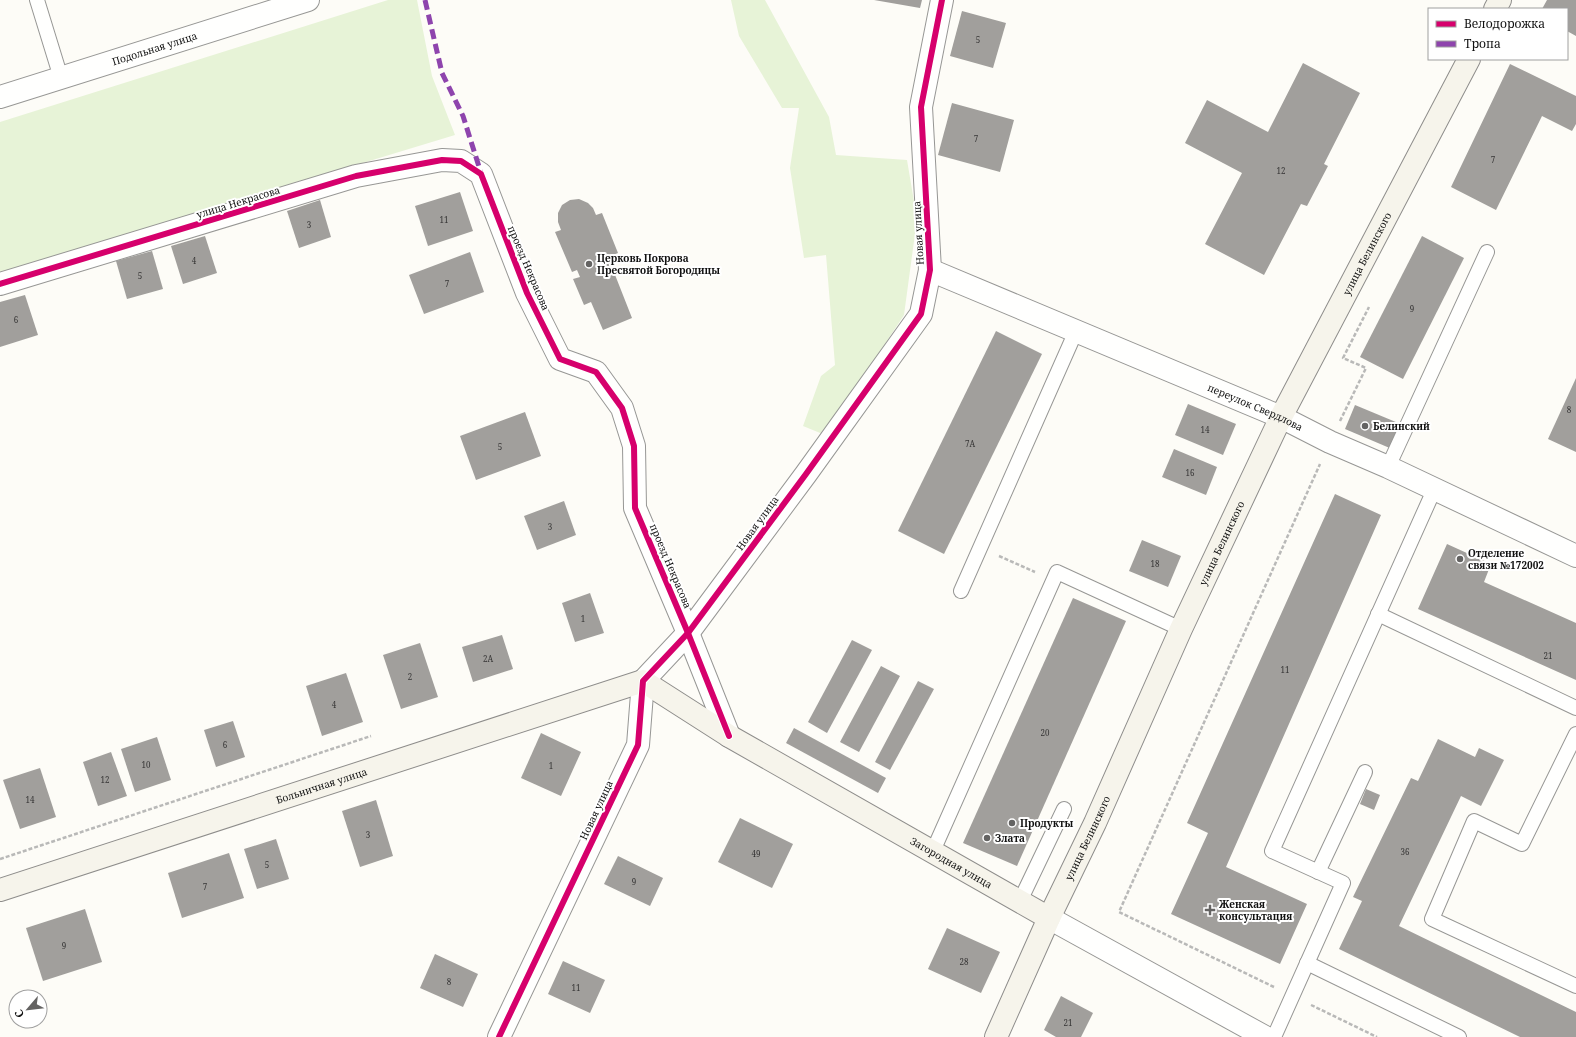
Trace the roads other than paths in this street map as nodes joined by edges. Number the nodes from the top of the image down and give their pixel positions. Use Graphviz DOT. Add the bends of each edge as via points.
graph roads {
  1 [pos="308,0"];
  2 [pos="942,0"];
  3 [pos="40,1"];
  4 [pos="1468,60"];
  5 [pos="61,78"];
  6 [pos="0,97"];
  7 [pos="481,174"];
  8 [pos="1487,252"];
  9 [pos="930,270"];
  10 [pos="0,284"];
  11 [pos="1076,331"];
  12 [pos="1282,417"];
  13 [pos="1388,467"];
  14 [pos="1434,490"];
  15 [pos="1576,556"];
  16 [pos="961,591"];
  17 [pos="1378,614"];
  18 [pos="1181,629"];
  19 [pos="688,633"];
  20 [pos="643,681"];
  21 [pos="1576,708"];
  22 [pos="1576,734"];
  23 [pos="729,736"];
  24 [pos="1365,772"];
  25 [pos="1064,809"];
  26 [pos="933,851"];
  27 [pos="1318,872"];
  28 [pos="0,890"];
  29 [pos="1020,901"];
  30 [pos="1049,918"];
  31 [pos="1307,962"];
  32 [pos="1576,986"];
  33 [pos="499,1037"];
  34 [pos="996,1037"];
  35 [pos="1265,1037"];
  36 [pos="1274,1037"];
  37 [pos="1459,1037"];
  1 -- 5 [label="street, Подольная улица"];
  2 -- 9 [label="street, Новая улица" via="921,107"];
  3 -- 5 [label="lane"];
  4 -- 12 [label="street, улица Белинского"];
  5 -- 6 [label="street, Подольная улица"];
  7 -- 10 [label="street, улица Некрасова" via="461,161 442,160 356,176"];
  7 -- 19 [label="street, проезд Некрасова" via="527,294 560,359 596,372 622,408 634,446 635,508"];
  8 -- 13 [label="lane"];
  9 -- 11 [label="street, переулок Свердлова"];
  9 -- 19 [label="street, Новая улица" via="921,314"];
  11 -- 12 [label="street, переулок Свердлова"];
  11 -- 16 [label="lane"];
  12 -- 13 [label="street, переулок Свердлова" via="1330,442"];
  12 -- 18 [label="street, улица Белинского"];
  13 -- 14 [label="street, переулок Свердлова"];
  14 -- 15 [label="street, переулок Свердлова"];
  14 -- 17 [label="lane"];
  17 -- 21 [label="lane"];
  17 -- 27 [label="lane" via="1272,851"];
  18 -- 26 [label="lane" via="1057,572"];
  18 -- 30 [label="street, улица Белинского" via="1095,823"];
  19 -- 20 [label="street, Новая улица"];
  19 -- 23 [label="street, проезд Некрасова"];
  20 -- 23 [label="street, Загородная улица"];
  20 -- 28 [label="street, Больничная улица"];
  20 -- 33 [label="street, Новая улица" via="638,745"];
  22 -- 32 [label="lane" via="1522,844 1474,820 1432,919"];
  23 -- 26 [label="street, Загородная улица"];
  24 -- 27 [label="lane"];
  25 -- 29 [label="lane"];
  26 -- 29 [label="street, Загородная улица"];
  27 -- 31 [label="lane" via="1343,883"];
  29 -- 30 [label="street, Загородная улица"];
  30 -- 34 [label="street, улица Белинского"];
  30 -- 35 [label="street, Загородная улица"];
  31 -- 36 [label="lane"];
  31 -- 37 [label="lane"];
}
